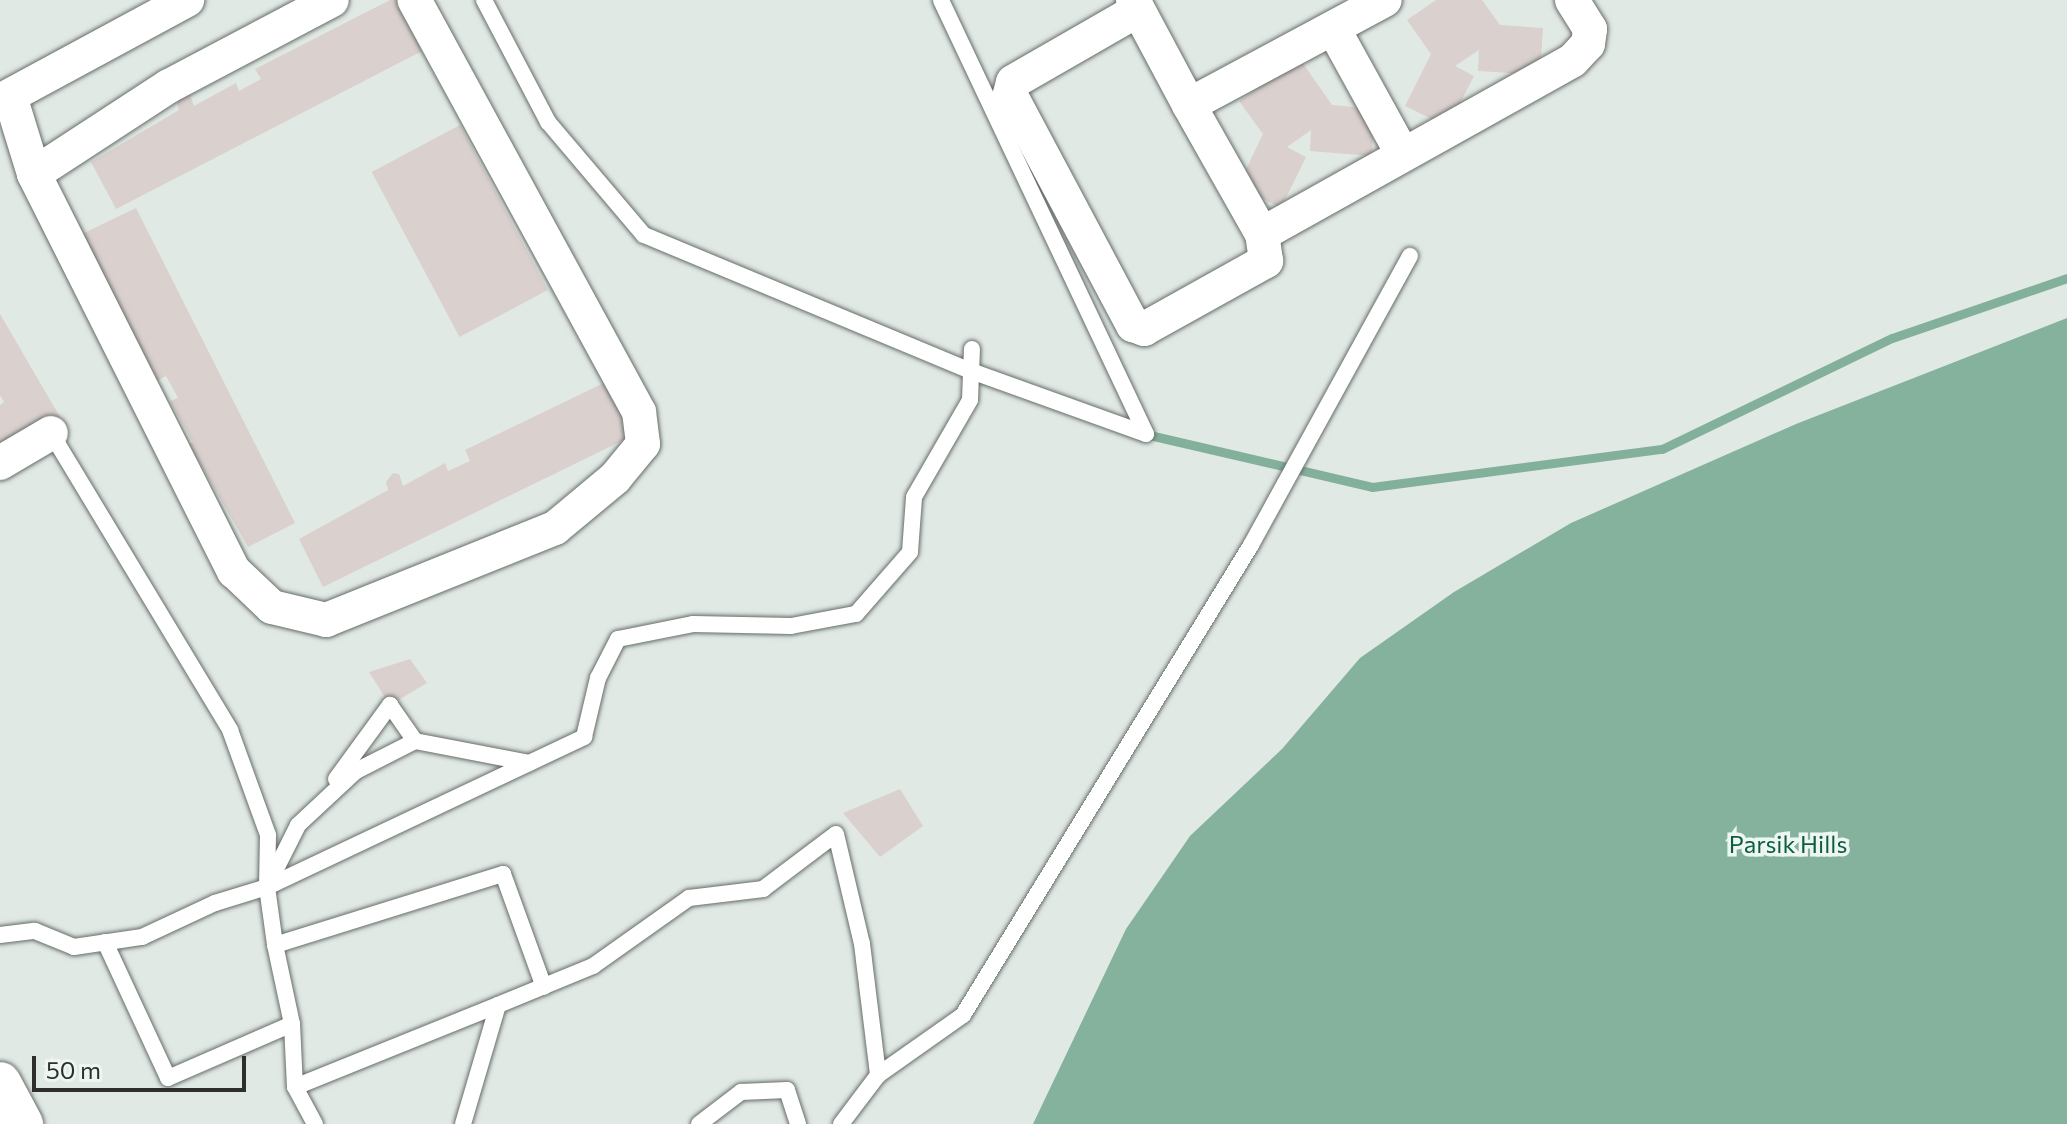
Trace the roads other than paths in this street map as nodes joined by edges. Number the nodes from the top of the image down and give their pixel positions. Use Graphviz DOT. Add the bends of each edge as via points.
graph roads {
  1 [pos="187,0"];
  2 [pos="332,0"];
  3 [pos="414,0"];
  4 [pos="484,0"];
  5 [pos="941,0"];
  6 [pos="1385,0"];
  7 [pos="1572,0"];
  8 [pos="1136,5"];
  9 [pos="1333,28"];
  10 [pos="5,98"];
  11 [pos="1189,105"];
  12 [pos="1402,153"];
  13 [pos="34,174"];
  14 [pos="1262,234"];
  15 [pos="1410,256"];
  16 [pos="972,349"];
  17 [pos="971,371"];
  18 [pos="51,433"];
  19 [pos="0,463"];
  20 [pos="415,741"];
  21 [pos="529,763"];
  22 [pos="314,810"];
  23 [pos="267,887"];
  24 [pos="0,935"];
  25 [pos="105,942"];
  26 [pos="275,945"];
  27 [pos="544,987"];
  28 [pos="498,1005"];
  29 [pos="292,1024"];
  30 [pos="878,1075"];
  31 [pos="0,1083"];
  32 [pos="295,1087"];
  33 [pos="22,1124"];
  34 [pos="315,1124"];
  35 [pos="463,1124"];
  36 [pos="699,1124"];
  37 [pos="798,1124"];
  38 [pos="841,1124"];
  1 -- 10 [label="street"];
  2 -- 13 [label="street" via="169,86"];
  3 -- 13 [label="street" via="639,412 643,444 615,478 555,528 326,620 272,607 234,571"];
  4 -- 17 [label="lane" via="548,122 644,235"];
  5 -- 17 [label="lane" via="1146,434"];
  6 -- 9 [label="street"];
  7 -- 12 [label="street" via="1590,29 1588,44 1573,60"];
  8 -- 11 [label="street"];
  8 -- 14 [label="street" via="1013,82 1010,94 1133,325 1144,329 1266,261"];
  9 -- 11 [label="street"];
  9 -- 12 [label="street"];
  10 -- 13 [label="street"];
  11 -- 14 [label="street"];
  12 -- 14 [label="street"];
  15 -- 30 [label="lane" via="1286,486 963,1015"];
  16 -- 17 [label="lane"];
  17 -- 21 [label="lane" via="970,400 914,497 910,552 856,614 791,626 693,624 618,639 598,678 584,737"];
  18 -- 19 [label="street"];
  18 -- 23 [label="lane" via="230,730 268,835"];
  20 -- 21 [label="lane"];
  20 -- 22 [label="lane" via="356,771"];
  20 -- 22 [label="lane" via="390,705"];
  21 -- 23 [label="lane"];
  22 -- 23 [label="lane" via="298,825"];
  23 -- 25 [label="lane" via="215,903 142,937"];
  23 -- 26 [label="lane"];
  24 -- 25 [label="lane" via="35,931 74,947"];
  25 -- 29 [label="lane" via="168,1078"];
  26 -- 27 [label="lane" via="503,874"];
  26 -- 29 [label="lane"];
  27 -- 28 [label="lane"];
  27 -- 30 [label="lane" via="593,966 689,898 763,889 836,834 862,944"];
  28 -- 32 [label="lane"];
  28 -- 35 [label="lane"];
  29 -- 32 [label="lane"];
  30 -- 38 [label="lane"];
  31 -- 33 [label="street"];
  32 -- 34 [label="lane"];
  36 -- 37 [label="lane" via="741,1092 787,1090"];
}
